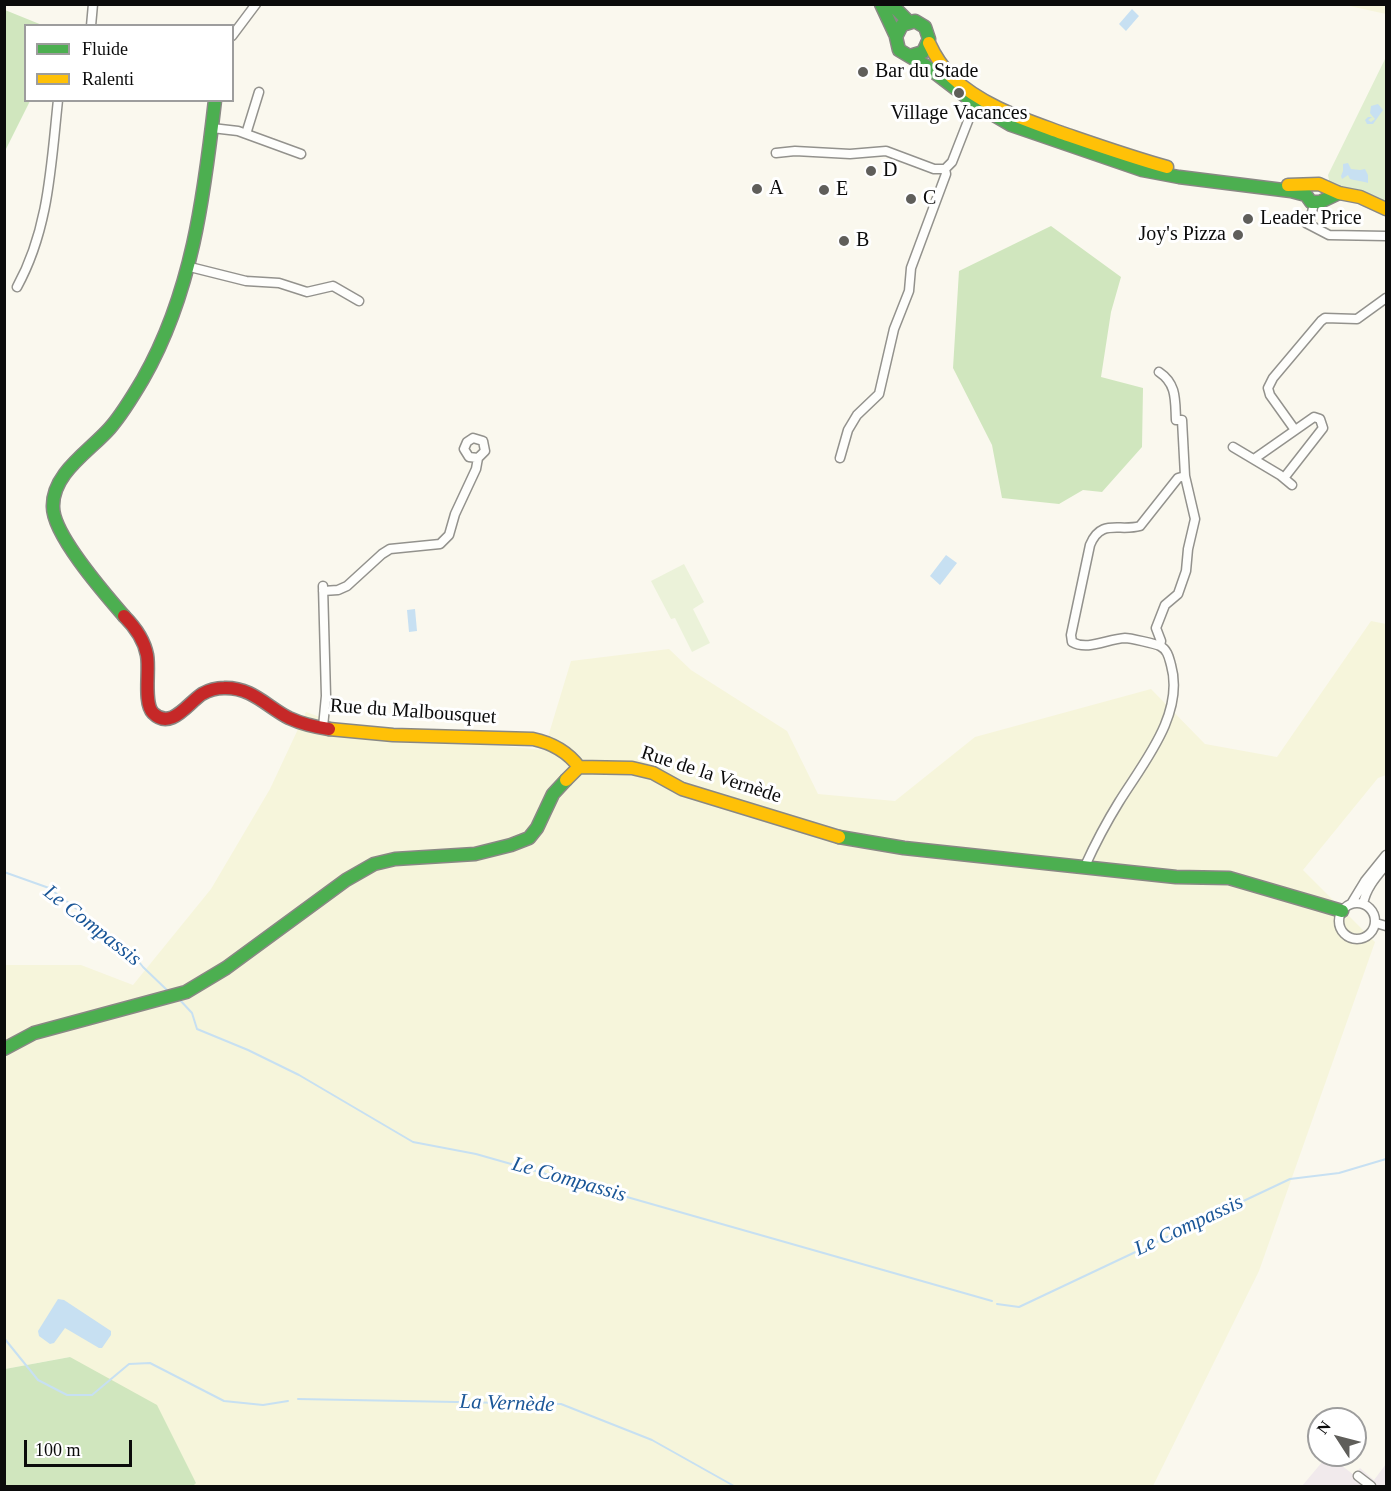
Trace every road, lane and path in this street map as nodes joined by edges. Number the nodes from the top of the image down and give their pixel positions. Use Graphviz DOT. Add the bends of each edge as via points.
graph roads {
  1 [pos="93,4"];
  2 [pos="256,4"];
  3 [pos="881,4"];
  4 [pos="891,4"];
  5 [pos="909,22"];
  6 [pos="91,24"];
  7 [pos="234,33"];
  8 [pos="895,34"];
  9 [pos="929,43"];
  10 [pos="910,56"];
  11 [pos="259,92"];
  12 [pos="58,102"];
  13 [pos="215,102"];
  14 [pos="970,116"];
  15 [pos="212,128"];
  16 [pos="246,134"];
  17 [pos="776,153"];
  18 [pos="301,154"];
  19 [pos="945,169"];
  20 [pos="1315,194"];
  21 [pos="1386,209"];
  22 [pos="1386,236"];
  23 [pos="190,267"];
  24 [pos="17,287"];
  25 [pos="1386,298"];
  26 [pos="359,301"];
  27 [pos="1159,372"];
  28 [pos="1295,430"];
  29 [pos="1233,447"];
  30 [pos="478,458"];
  31 [pos="840,458"];
  32 [pos="1254,459"];
  33 [pos="1185,476"];
  34 [pos="1284,478"];
  35 [pos="1292,485"];
  36 [pos="1160,646"];
  37 [pos="323,726"];
  38 [pos="579,767"];
  39 [pos="1386,855"];
  40 [pos="1386,865"];
  41 [pos="1085,866"];
  42 [pos="1363,904"];
  43 [pos="1347,908"];
  44 [pos="1376,923"];
  45 [pos="1386,926"];
  46 [pos="4,1049"];
  47 [pos="1358,1476"];
  48 [pos="1371,1486"];
  1 -- 6 [label="street"];
  2 -- 7 [label="street"];
  3 -- 8 [label="street"];
  4 -- 5 [label="street"];
  5 -- 8 [label="street"];
  5 -- 9 [label="street" via="924,26 929,32"];
  8 -- 10 [label="street" via="899,50"];
  9 -- 10 [label="street" via="923,52"];
  9 -- 20 [label="street" via="939,64 964,87 998,108 1056,131 1169,168 1303,186"];
  10 -- 20 [label="street" via="998,118 1120,164 1164,174"];
  11 -- 16 [label="street"];
  12 -- 24 [label="street" via="48,196 28,268"];
  13 -- 15 [label="street, Rue du Malbousquet"];
  14 -- 19 [label="street" via="952,162"];
  15 -- 16 [label="street"];
  15 -- 23 [label="street, Rue du Malbousquet"];
  16 -- 18 [label="street"];
  17 -- 19 [label="street" via="886,151 934,169"];
  19 -- 31 [label="street" via="911,268 909,291 894,329 879,394 857,415"];
  20 -- 21 [label="street" via="1360,197"];
  20 -- 22 [label="street" via="1306,223 1324,233"];
  23 -- 26 [label="street" via="307,292 333,286"];
  23 -- 37 [label="street, Rue du Malbousquet" via="176,312 147,373 107,432 56,489 53,515 93,579 144,645 151,712 162,718 174,718 203,694 234,688 257,694 293,720"];
  25 -- 28 [label="street" via="1356,320 1325,318 1273,378 1268,388 1270,395"];
  27 -- 33 [label="street" via="1172,383 1176,420 1182,420"];
  28 -- 32 [label="street"];
  28 -- 34 [label="street" via="1314,417 1320,419 1323,428"];
  29 -- 32 [label="street"];
  30 -- 37 [label="street" via="477,469 445,541 390,549 348,586 338,590 323,588"];
  32 -- 34 [label="street"];
  33 -- 36 [label="street" via="1195,519 1184,579 1178,594 1165,605 1156,628"];
  33 -- 36 [label="street" via="1179,478 1140,526 1109,527 1092,538 1071,635 1072,642 1086,646 1127,638"];
  34 -- 35 [label="street"];
  36 -- 41 [label="street" via="1168,654 1174,674 1167,719 1154,750 1120,800"];
  37 -- 38 [label="street, Rue du Malbousquet" via="394,735 541,741 566,753"];
  38 -- 41 [label="street, Rue de la Vernède" via="608,766 653,773 682,789 850,840"];
  38 -- 46 [label="street" via="553,794 529,838 475,854 374,864 186,992 34,1033"];
  39 -- 43 [label="street"];
  40 -- 42 [label="street" via="1368,889"];
  41 -- 43 [label="street, Rue de la Vernède" via="1242,880"];
  42 -- 43 [label="street"];
  42 -- 44 [label="street" via="1373,911"];
  43 -- 44 [label="street" via="1340,928 1353,940 1371,934"];
  44 -- 45 [label="street"];
  47 -- 48 [label="street"];
}
